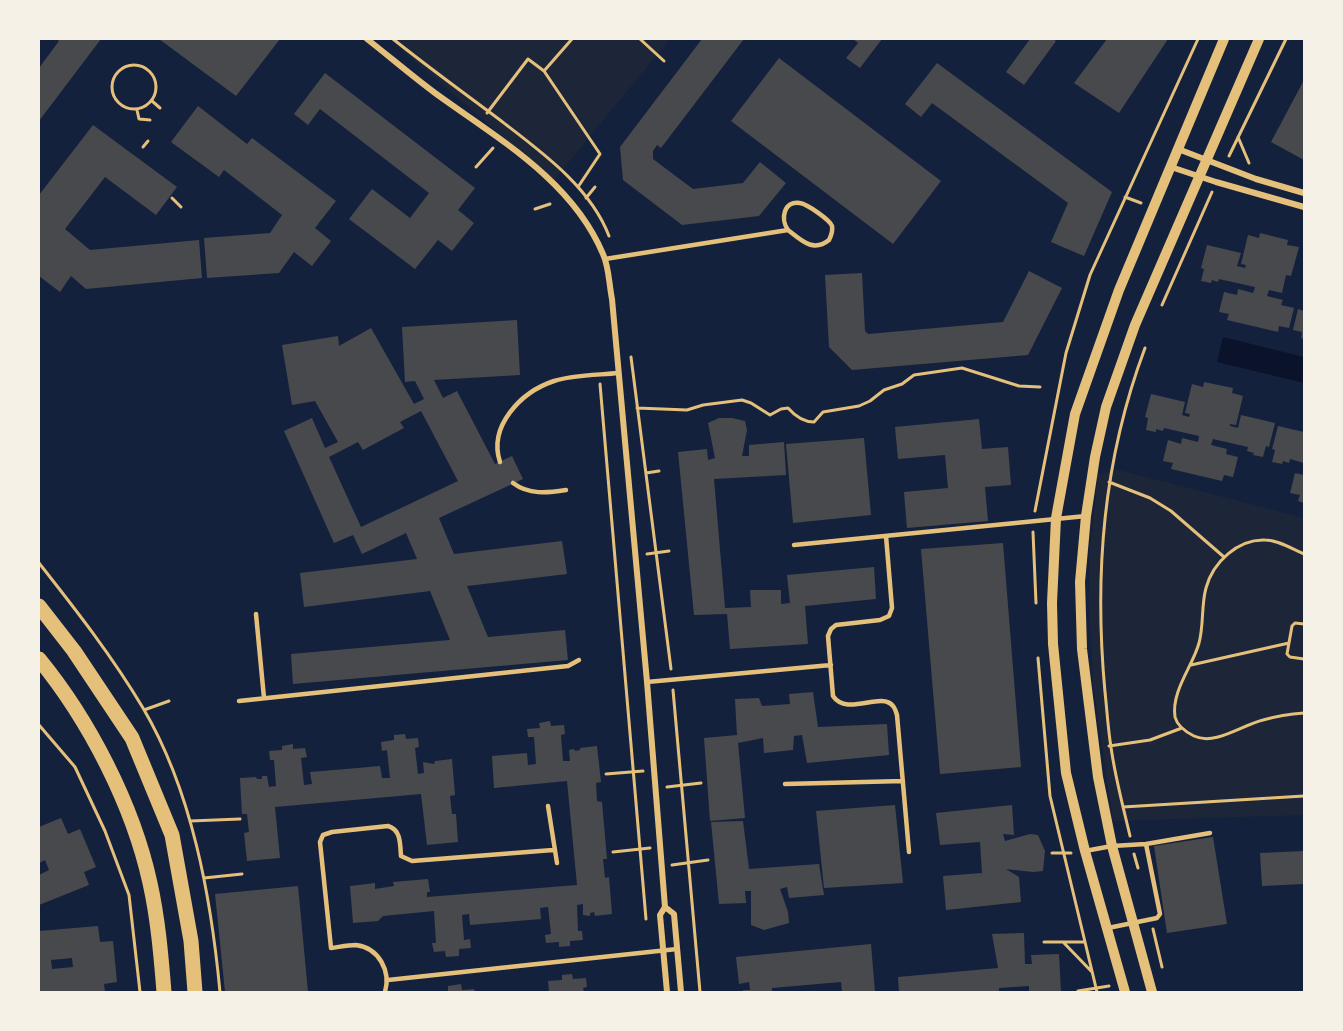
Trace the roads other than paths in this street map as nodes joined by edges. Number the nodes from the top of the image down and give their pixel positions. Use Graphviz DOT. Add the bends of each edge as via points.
graph roads {
  1 [pos="367,39"];
  2 [pos="1224,39"];
  3 [pos="1259,39"];
  4 [pos="1178,149"];
  5 [pos="1207,161"];
  6 [pos="1171,167"];
  7 [pos="1199,177"];
  8 [pos="1304,193"];
  9 [pos="1304,207"];
  10 [pos="788,230"];
  11 [pos="605,259"];
  12 [pos="618,373"];
  13 [pos="500,462"];
  14 [pos="513,483"];
  15 [pos="566,490"];
  16 [pos="1086,516"];
  17 [pos="1056,518"];
  18 [pos="886,536"];
  19 [pos="794,545"];
  20 [pos="39,606"];
  21 [pos="256,614"];
  22 [pos="39,659"];
  23 [pos="579,660"];
  24 [pos="831,665"];
  25 [pos="647,682"];
  26 [pos="264,698"];
  27 [pos="239,701"];
  28 [pos="903,781"];
  29 [pos="784,784"];
  30 [pos="548,806"];
  31 [pos="1210,833"];
  32 [pos="1146,844"];
  33 [pos="1112,846"];
  34 [pos="553,850"];
  35 [pos="1085,851"];
  36 [pos="909,852"];
  37 [pos="556,863"];
  38 [pos="665,908"];
  39 [pos="1134,922"];
  40 [pos="1108,928"];
  41 [pos="677,949"];
  42 [pos="663,951"];
  43 [pos="388,980"];
  44 [pos="164,992"];
  45 [pos="195,992"];
  46 [pos="386,992"];
  47 [pos="667,992"];
  48 [pos="681,992"];
  49 [pos="1125,992"];
  50 [pos="1152,992"];
  1 -- 11 [label="street" via="548,177 592,231"];
  2 -- 4 [label="street"];
  3 -- 5 [label="street"];
  4 -- 5 [label="street"];
  4 -- 6 [label="street"];
  5 -- 7 [label="street"];
  5 -- 8 [label="street"];
  6 -- 7 [label="street"];
  6 -- 17 [label="street" via="1119,290 1075,414"];
  7 -- 9 [label="street"];
  7 -- 16 [label="street" via="1106,407"];
  10 -- 10 [label="lane" via="783,214 795,203 806,206 832,227 829,240 815,246"];
  10 -- 11 [label="lane"];
  11 -- 12 [label="street"];
  12 -- 13 [label="lane" via="555,381 526,396 502,424 497,446"];
  12 -- 25 [label="street"];
  14 -- 15 [label="lane" via="529,491"];
  16 -- 17 [label="lane"];
  16 -- 33 [label="street" via="1080,582 1082,649 1103,808"];
  17 -- 18 [label="lane"];
  17 -- 35 [label="street" via="1054,655 1066,773"];
  18 -- 19 [label="lane"];
  18 -- 24 [label="lane" via="892,608 889,616 831,629"];
  20 -- 45 [label="main road" via="132,738 172,836 191,941"];
  21 -- 26 [label="lane"];
  22 -- 44 [label="main road" via="97,743 126,806 150,881"];
  23 -- 26 [label="lane" via="568,666"];
  24 -- 25 [label="lane"];
  24 -- 28 [label="lane" via="837,702 845,705 886,701 893,705"];
  25 -- 38 [label="street"];
  26 -- 27 [label="lane"];
  28 -- 29 [label="lane"];
  28 -- 36 [label="lane"];
  30 -- 34 [label="lane"];
  31 -- 32 [label="lane"];
  32 -- 33 [label="lane"];
  32 -- 39 [label="lane" via="1160,914 1158,918"];
  33 -- 35 [label="lane"];
  33 -- 39 [label="street"];
  34 -- 37 [label="lane"];
  34 -- 43 [label="lane" via="412,861 401,856 395,828 323,835 320,842 331,948 354,945 370,951 379,957"];
  35 -- 40 [label="street"];
  38 -- 41 [label="street" via="674,914"];
  38 -- 42 [label="street" via="660,915"];
  39 -- 40 [label="lane"];
  39 -- 50 [label="street"];
  40 -- 49 [label="street"];
  41 -- 42 [label="lane"];
  41 -- 48 [label="street"];
  42 -- 43 [label="lane"];
  42 -- 47 [label="street"];
  43 -- 46 [label="lane"];
}
